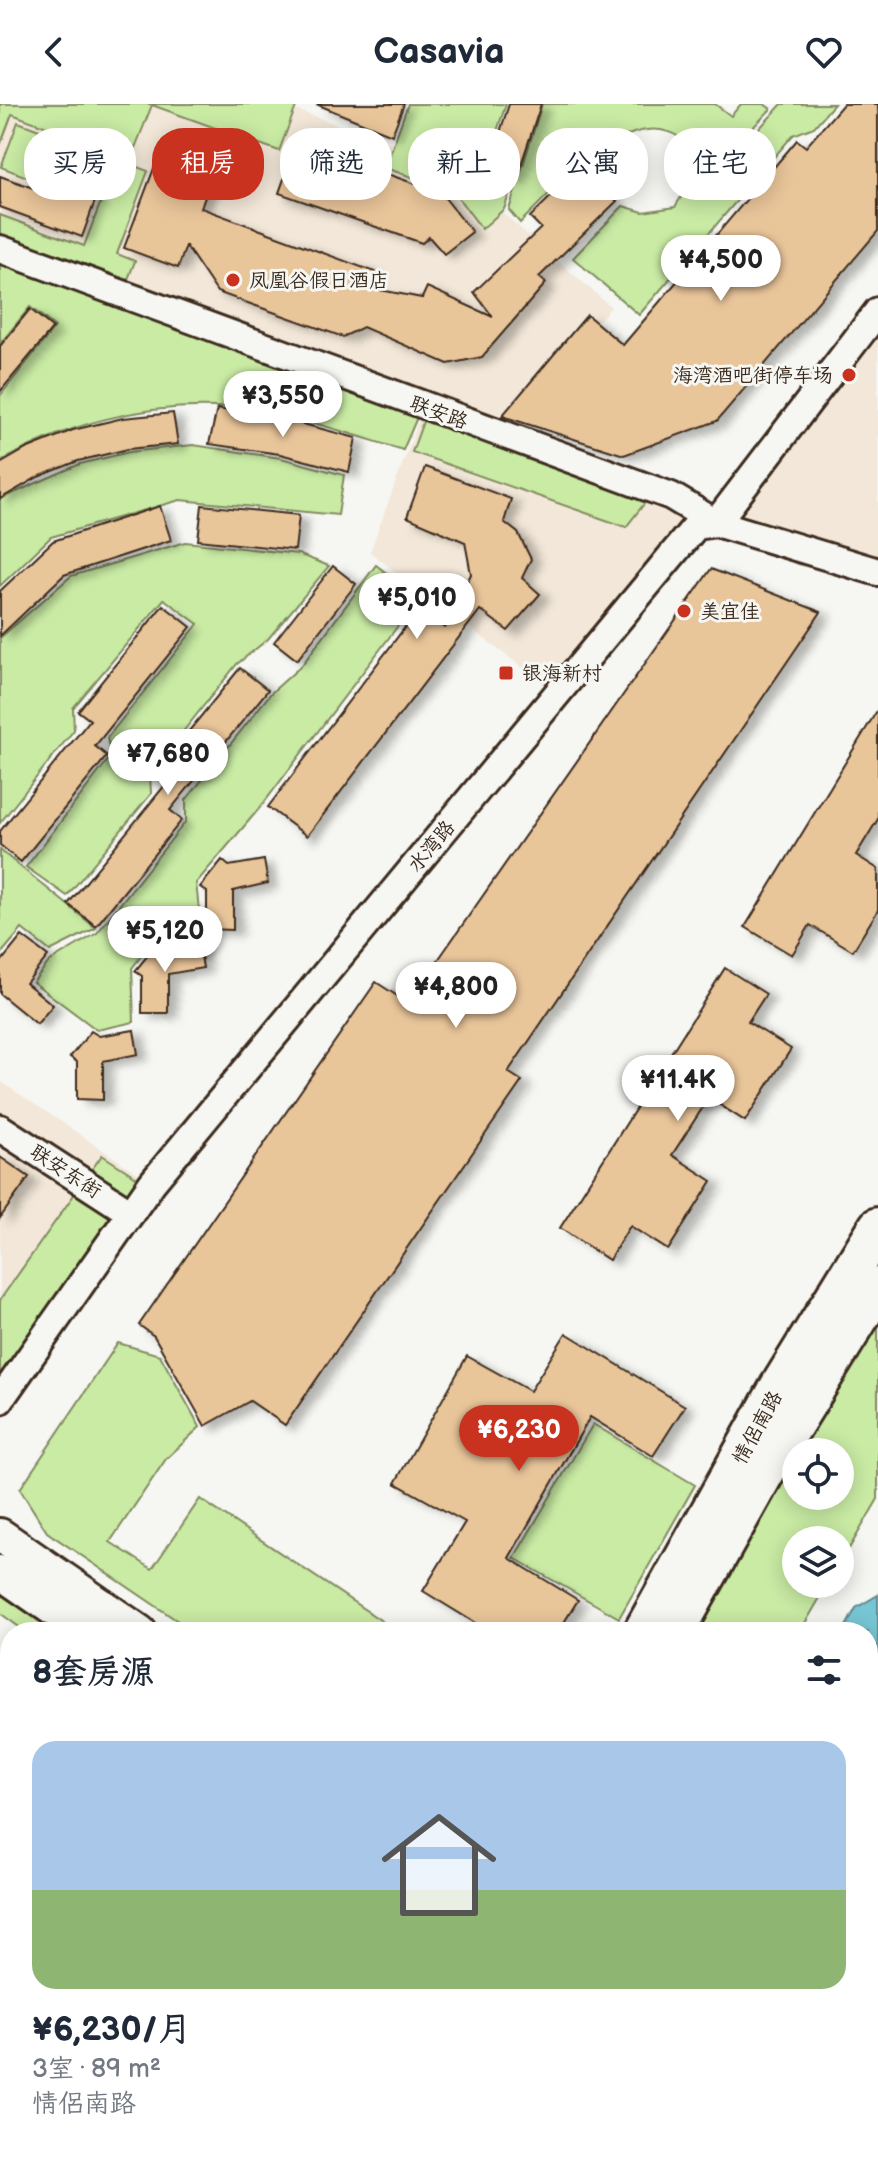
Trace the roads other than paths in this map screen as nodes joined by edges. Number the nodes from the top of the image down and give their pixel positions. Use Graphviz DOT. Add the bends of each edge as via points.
graph roads {
  1 [pos="0,249"];
  2 [pos="878,311"];
  3 [pos="716,523"];
  4 [pos="878,572"];
  5 [pos="0,1128"];
  6 [pos="131,1213"];
  7 [pos="878,1227"];
  8 [pos="878,1287"];
  9 [pos="0,1400"];
  10 [pos="0,1535"];
  11 [pos="0,1572"];
  12 [pos="72,1622"];
  13 [pos="126,1622"];
  14 [pos="649,1622"];
  15 [pos="681,1622"];
  1 -- 3 [label="street, 联安路" via="671,496"];
  2 -- 3 [label="street, 水湾路"];
  3 -- 4 [label="street, 联安路"];
  3 -- 6 [label="street, 水湾路" via="696,526"];
  5 -- 6 [label="street, 联安东街"];
  6 -- 9 [label="street, 水湾路"];
  7 -- 14 [label="highway, 情侣南路" via="780,1386"];
  8 -- 15 [label="highway, 情侣南路"];
  10 -- 13 [label="main road"];
  11 -- 12 [label="main road"];
}
